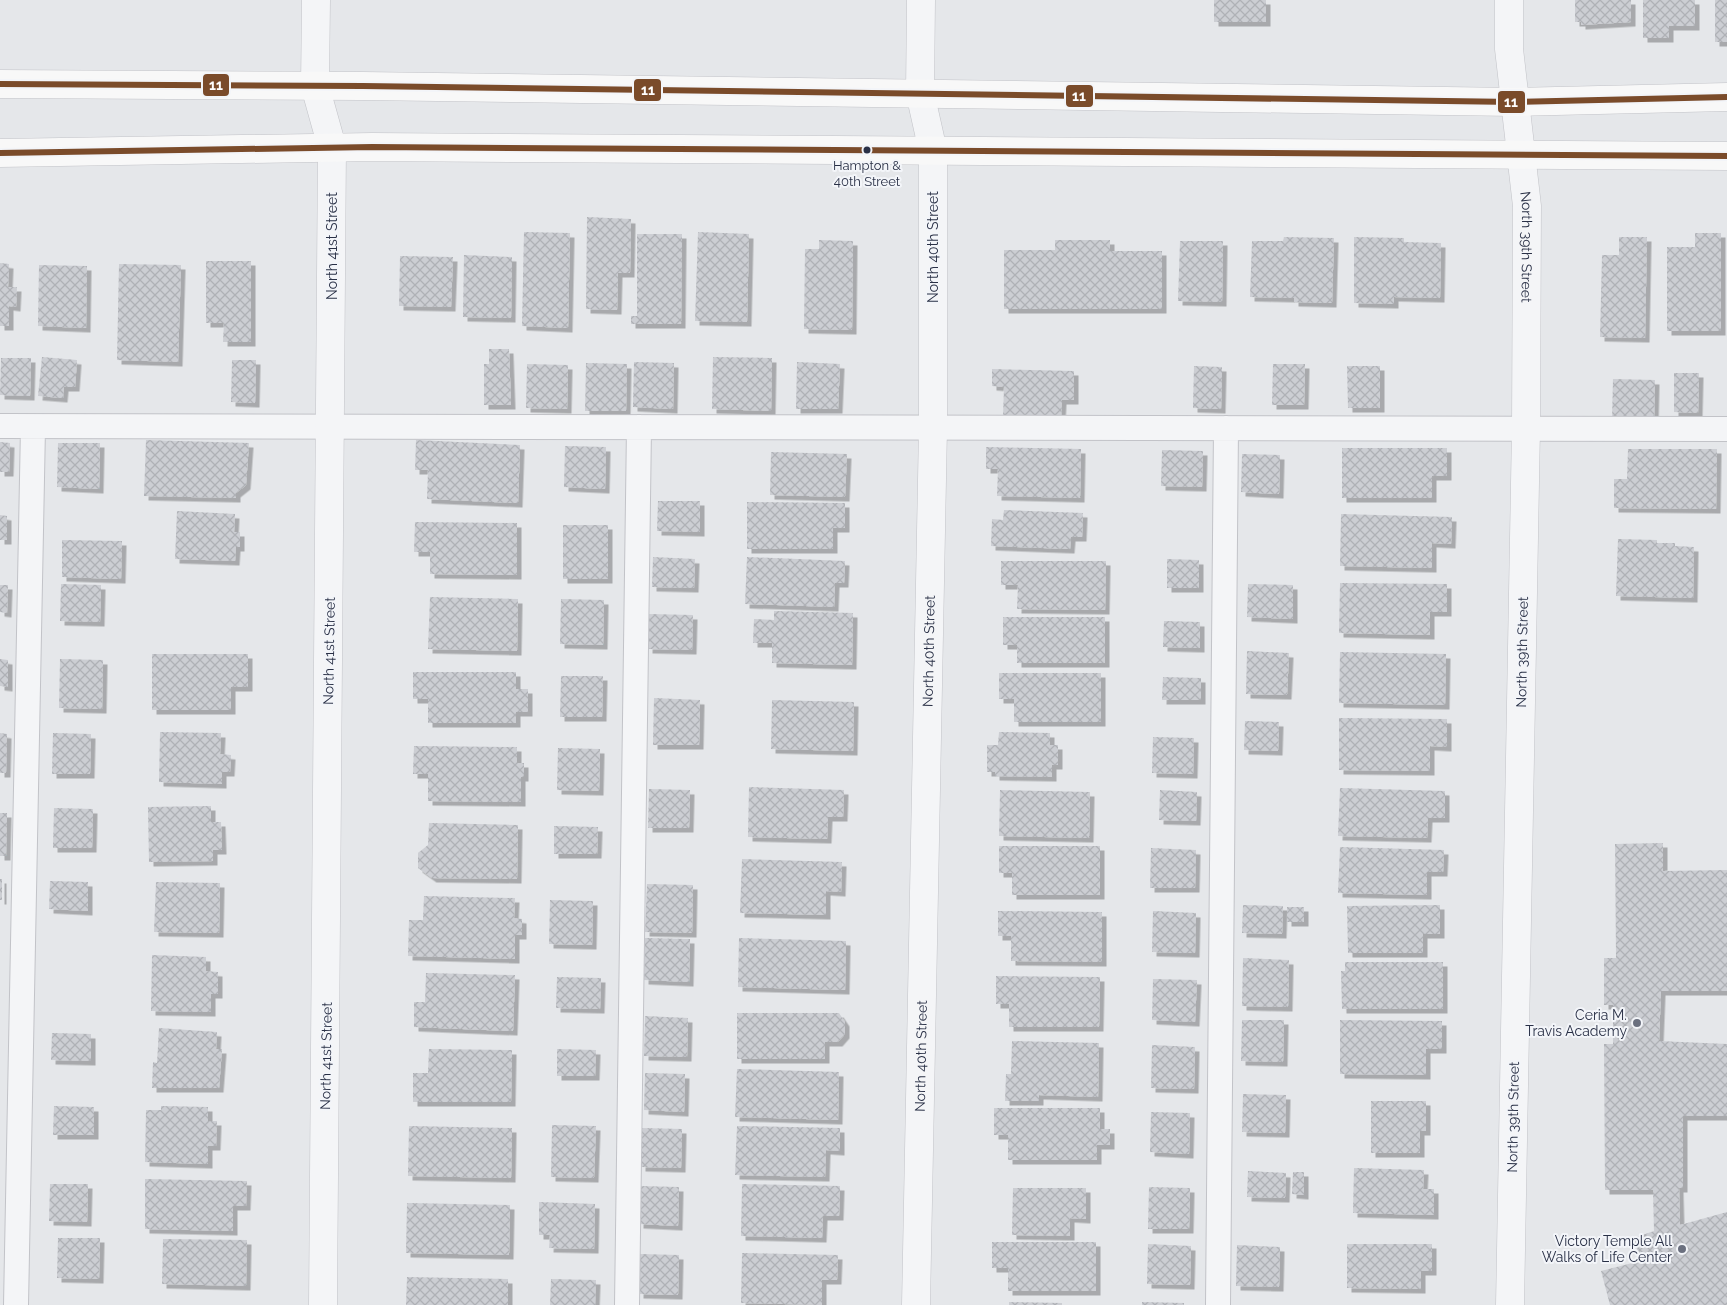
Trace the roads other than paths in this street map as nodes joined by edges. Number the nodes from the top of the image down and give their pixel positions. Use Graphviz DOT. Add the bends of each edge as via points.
graph roads {
  1 [pos="316,0"];
  2 [pos="921,0"];
  3 [pos="1509,0"];
  4 [pos="0,84"];
  5 [pos="315,86"];
  6 [pos="920,94"];
  7 [pos="1727,97"];
  8 [pos="1515,102"];
  9 [pos="332,147"];
  10 [pos="933,151"];
  11 [pos="0,153"];
  12 [pos="1521,155"];
  13 [pos="1727,156"];
  14 [pos="331,425"];
  15 [pos="0,426"];
  16 [pos="33,427"];
  17 [pos="639,427"];
  18 [pos="933,428"];
  19 [pos="1226,428"];
  20 [pos="1526,428"];
  21 [pos="1727,429"];
  22 [pos="16,1305"];
  23 [pos="323,1305"];
  24 [pos="627,1305"];
  25 [pos="916,1305"];
  26 [pos="1218,1305"];
  27 [pos="1510,1305"];
  1 -- 5 [label="street, North 41st Street"];
  2 -- 6 [label="street, North 40th Street"];
  3 -- 8 [label="street, North 39th Street" via="1509,49"];
  4 -- 5 [label="main road"];
  5 -- 6 [label="main road"];
  5 -- 9 [label="street, North 41st Street"];
  6 -- 8 [label="main road"];
  6 -- 10 [label="street, North 40th Street"];
  7 -- 8 [label="main road"];
  8 -- 12 [label="street, North 39th Street"];
  9 -- 10 [label="main road"];
  9 -- 11 [label="main road"];
  9 -- 14 [label="street, North 41st Street"];
  10 -- 12 [label="main road"];
  10 -- 18 [label="street, North 40th Street"];
  12 -- 13 [label="main road"];
  12 -- 20 [label="street, North 39th Street" via="1527,206"];
  14 -- 16 [label="lane"];
  14 -- 17 [label="lane"];
  14 -- 23 [label="street, North 41st Street"];
  15 -- 16 [label="lane"];
  16 -- 22 [label="lane"];
  17 -- 18 [label="lane"];
  17 -- 24 [label="lane"];
  18 -- 19 [label="lane"];
  18 -- 25 [label="street, North 40th Street"];
  19 -- 20 [label="lane"];
  19 -- 26 [label="lane"];
  20 -- 21 [label="lane"];
  20 -- 27 [label="street, North 39th Street"];
}
